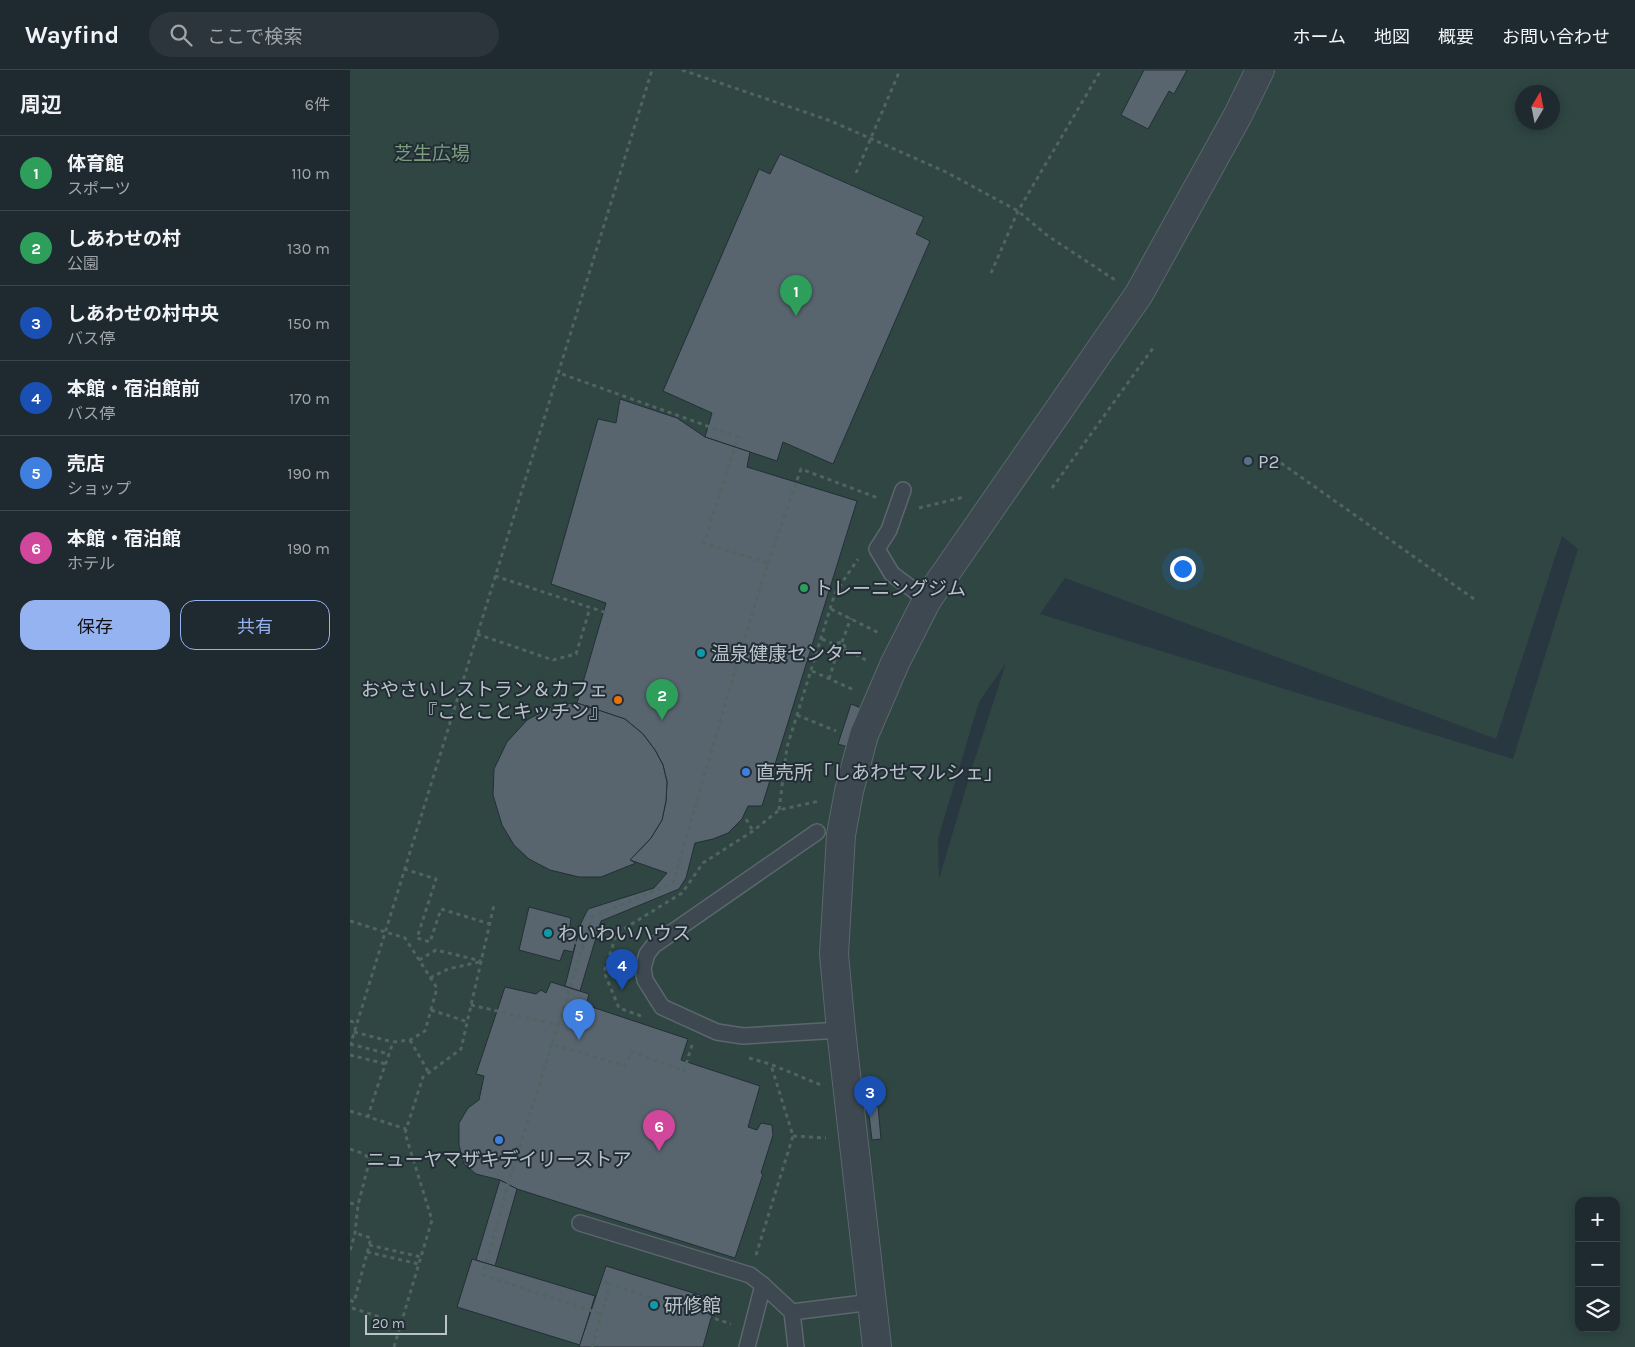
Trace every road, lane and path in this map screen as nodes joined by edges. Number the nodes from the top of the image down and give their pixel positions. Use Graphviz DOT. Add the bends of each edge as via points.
graph roads {
  1 [pos="652,70"];
  2 [pos="682,70"];
  3 [pos="900,70"];
  4 [pos="1101,70"];
  5 [pos="1260,70"];
  6 [pos="870,139"];
  7 [pos="856,173"];
  8 [pos="1018,211"];
  9 [pos="991,273"];
  10 [pos="1117,281"];
  11 [pos="1153,348"];
  12 [pos="558,373"];
  13 [pos="1281,463"];
  14 [pos="1052,488"];
  15 [pos="903,490"];
  16 [pos="968,496"];
  17 [pos="904,508"];
  18 [pos="858,559"];
  19 [pos="768,563"];
  20 [pos="496,576"];
  21 [pos="1474,599"];
  22 [pos="927,600"];
  23 [pos="590,608"];
  24 [pos="831,609"];
  25 [pos="607,613"];
  26 [pos="851,618"];
  27 [pos="478,634"];
  28 [pos="881,634"];
  29 [pos="822,638"];
  30 [pos="842,642"];
  31 [pos="834,644"];
  32 [pos="846,650"];
  33 [pos="838,653"];
  34 [pos="866,660"];
  35 [pos="812,671"];
  36 [pos="829,678"];
  37 [pos="854,690"];
  38 [pos="797,715"];
  39 [pos="838,731"];
  40 [pos="780,810"];
  41 [pos="746,819"];
  42 [pos="753,831"];
  43 [pos="817,832"];
  44 [pos="404,869"];
  45 [pos="494,905"];
  46 [pos="350,921"];
  47 [pos="490,924"];
  48 [pos="385,933"];
  49 [pos="572,942"];
  50 [pos="583,945"];
  51 [pos="419,960"];
  52 [pos="481,961"];
  53 [pos="430,978"];
  54 [pos="471,1005"];
  55 [pos="431,1010"];
  56 [pos="350,1021"];
  57 [pos="468,1022"];
  58 [pos="357,1023"];
  59 [pos="558,1025"];
  60 [pos="841,1030"];
  61 [pos="354,1032"];
  62 [pos="410,1040"];
  63 [pos="393,1042"];
  64 [pos="693,1042"];
  65 [pos="552,1044"];
  66 [pos="350,1045"];
  67 [pos="389,1054"];
  68 [pos="350,1055"];
  69 [pos="386,1064"];
  70 [pos="429,1073"];
  71 [pos="824,1086"];
  72 [pos="350,1112"];
  73 [pos="368,1117"];
  74 [pos="406,1129"];
  75 [pos="793,1136"];
  76 [pos="830,1139"];
  77 [pos="350,1149"];
  78 [pos="350,1203"];
  79 [pos="358,1205"];
  80 [pos="580,1223"];
  81 [pos="355,1233"];
  82 [pos="369,1245"];
  83 [pos="350,1252"];
  84 [pos="367,1252"];
  85 [pos="421,1257"];
  86 [pos="755,1260"];
  87 [pos="419,1264"];
  88 [pos="605,1282"];
  89 [pos="610,1284"];
  90 [pos="763,1286"];
  91 [pos="352,1301"];
  92 [pos="872,1302"];
  93 [pos="352,1308"];
  94 [pos="792,1312"];
  95 [pos="350,1313"];
  96 [pos="601,1314"];
  97 [pos="386,1319"];
  98 [pos="734,1325"];
  99 [pos="394,1347"];
  100 [pos="592,1347"];
  101 [pos="747,1347"];
  102 [pos="796,1347"];
  103 [pos="877,1347"];
  1 -- 12 [label="path"];
  2 -- 6 [label="path" via="790,106"];
  3 -- 6 [label="path"];
  4 -- 8 [label="path"];
  5 -- 22 [label="street" via="1139,294"];
  6 -- 7 [label="path"];
  6 -- 8 [label="path" via="946,172"];
  8 -- 9 [label="path"];
  8 -- 10 [label="path" via="1048,236"];
  11 -- 14 [label="path"];
  12 -- 19 [label="path" via="738,437 704,543"];
  12 -- 20 [label="path"];
  13 -- 21 [label="path"];
  15 -- 17 [label="lane"];
  16 -- 17 [label="path"];
  17 -- 19 [label="path" via="801,469"];
  17 -- 22 [label="lane" via="877,549 892,574"];
  18 -- 24 [label="path" via="835,593"];
  19 -- 50 [label="path" via="673,883 592,917"];
  20 -- 23 [label="path"];
  20 -- 27 [label="path"];
  22 -- 60 [label="street" via="879,698 864,735 849,791 841,834 834,954"];
  23 -- 25 [label="path"];
  23 -- 27 [label="path" via="576,654 553,660"];
  24 -- 26 [label="path"];
  24 -- 29 [label="path"];
  26 -- 28 [label="path"];
  26 -- 30 [label="path"];
  27 -- 44 [label="path"];
  29 -- 31 [label="path"];
  29 -- 35 [label="path"];
  30 -- 31 [label="path"];
  30 -- 32 [label="path"];
  31 -- 33 [label="path"];
  32 -- 33 [label="path"];
  32 -- 34 [label="path"];
  33 -- 36 [label="path"];
  35 -- 36 [label="path"];
  35 -- 38 [label="path"];
  36 -- 37 [label="path"];
  38 -- 39 [label="path"];
  38 -- 40 [label="path" via="787,747"];
  41 -- 42 [label="path"];
  43 -- 60 [label="lane" via="654,944 643,968 645,980 662,1006 717,1032 743,1036"];
  44 -- 47 [label="path" via="436,879 417,938 430,942 441,909"];
  44 -- 48 [label="path"];
  45 -- 47 [label="path"];
  46 -- 48 [label="path"];
  47 -- 52 [label="path"];
  48 -- 51 [label="path" via="405,938"];
  48 -- 58 [label="path"];
  49 -- 50 [label="path"];
  50 -- 59 [label="path"];
  51 -- 52 [label="path" via="436,950"];
  51 -- 53 [label="path"];
  52 -- 53 [label="path" via="448,969"];
  52 -- 54 [label="path"];
  53 -- 55 [label="path" via="437,988"];
  54 -- 57 [label="path"];
  54 -- 59 [label="path"];
  55 -- 57 [label="path"];
  55 -- 62 [label="path" via="425,1030"];
  56 -- 58 [label="path"];
  57 -- 70 [label="path" via="461,1049"];
  58 -- 61 [label="path"];
  59 -- 65 [label="path"];
  60 -- 92 [label="street"];
  61 -- 63 [label="path"];
  61 -- 66 [label="path"];
  62 -- 63 [label="path"];
  62 -- 70 [label="path"];
  63 -- 67 [label="path"];
  64 -- 65 [label="path" via="684,1071 632,1052 625,1066"];
  65 -- 96 [label="path" via="508,1184 484,1275"];
  66 -- 67 [label="path"];
  67 -- 69 [label="path"];
  68 -- 69 [label="path"];
  69 -- 73 [label="path"];
  70 -- 74 [label="path" via="423,1077"];
  71 -- 75 [label="path" via="770,1064"];
  72 -- 73 [label="path"];
  73 -- 74 [label="path"];
  74 -- 85 [label="path" via="432,1220"];
  75 -- 76 [label="path"];
  75 -- 86 [label="path"];
  77 -- 79 [label="path" via="370,1159"];
  78 -- 79 [label="path"];
  79 -- 81 [label="path"];
  80 -- 90 [label="lane" via="750,1275"];
  81 -- 82 [label="path" via="371,1238"];
  81 -- 83 [label="path"];
  82 -- 84 [label="path"];
  82 -- 85 [label="path"];
  84 -- 87 [label="path"];
  84 -- 91 [label="path"];
  85 -- 87 [label="path"];
  87 -- 99 [label="path"];
  88 -- 89 [label="path"];
  89 -- 96 [label="path"];
  89 -- 98 [label="path"];
  90 -- 94 [label="lane"];
  90 -- 101 [label="lane"];
  91 -- 93 [label="path"];
  92 -- 94 [label="lane"];
  92 -- 103 [label="street"];
  93 -- 95 [label="path"];
  93 -- 97 [label="path"];
  94 -- 102 [label="lane"];
  96 -- 100 [label="path"];
}
